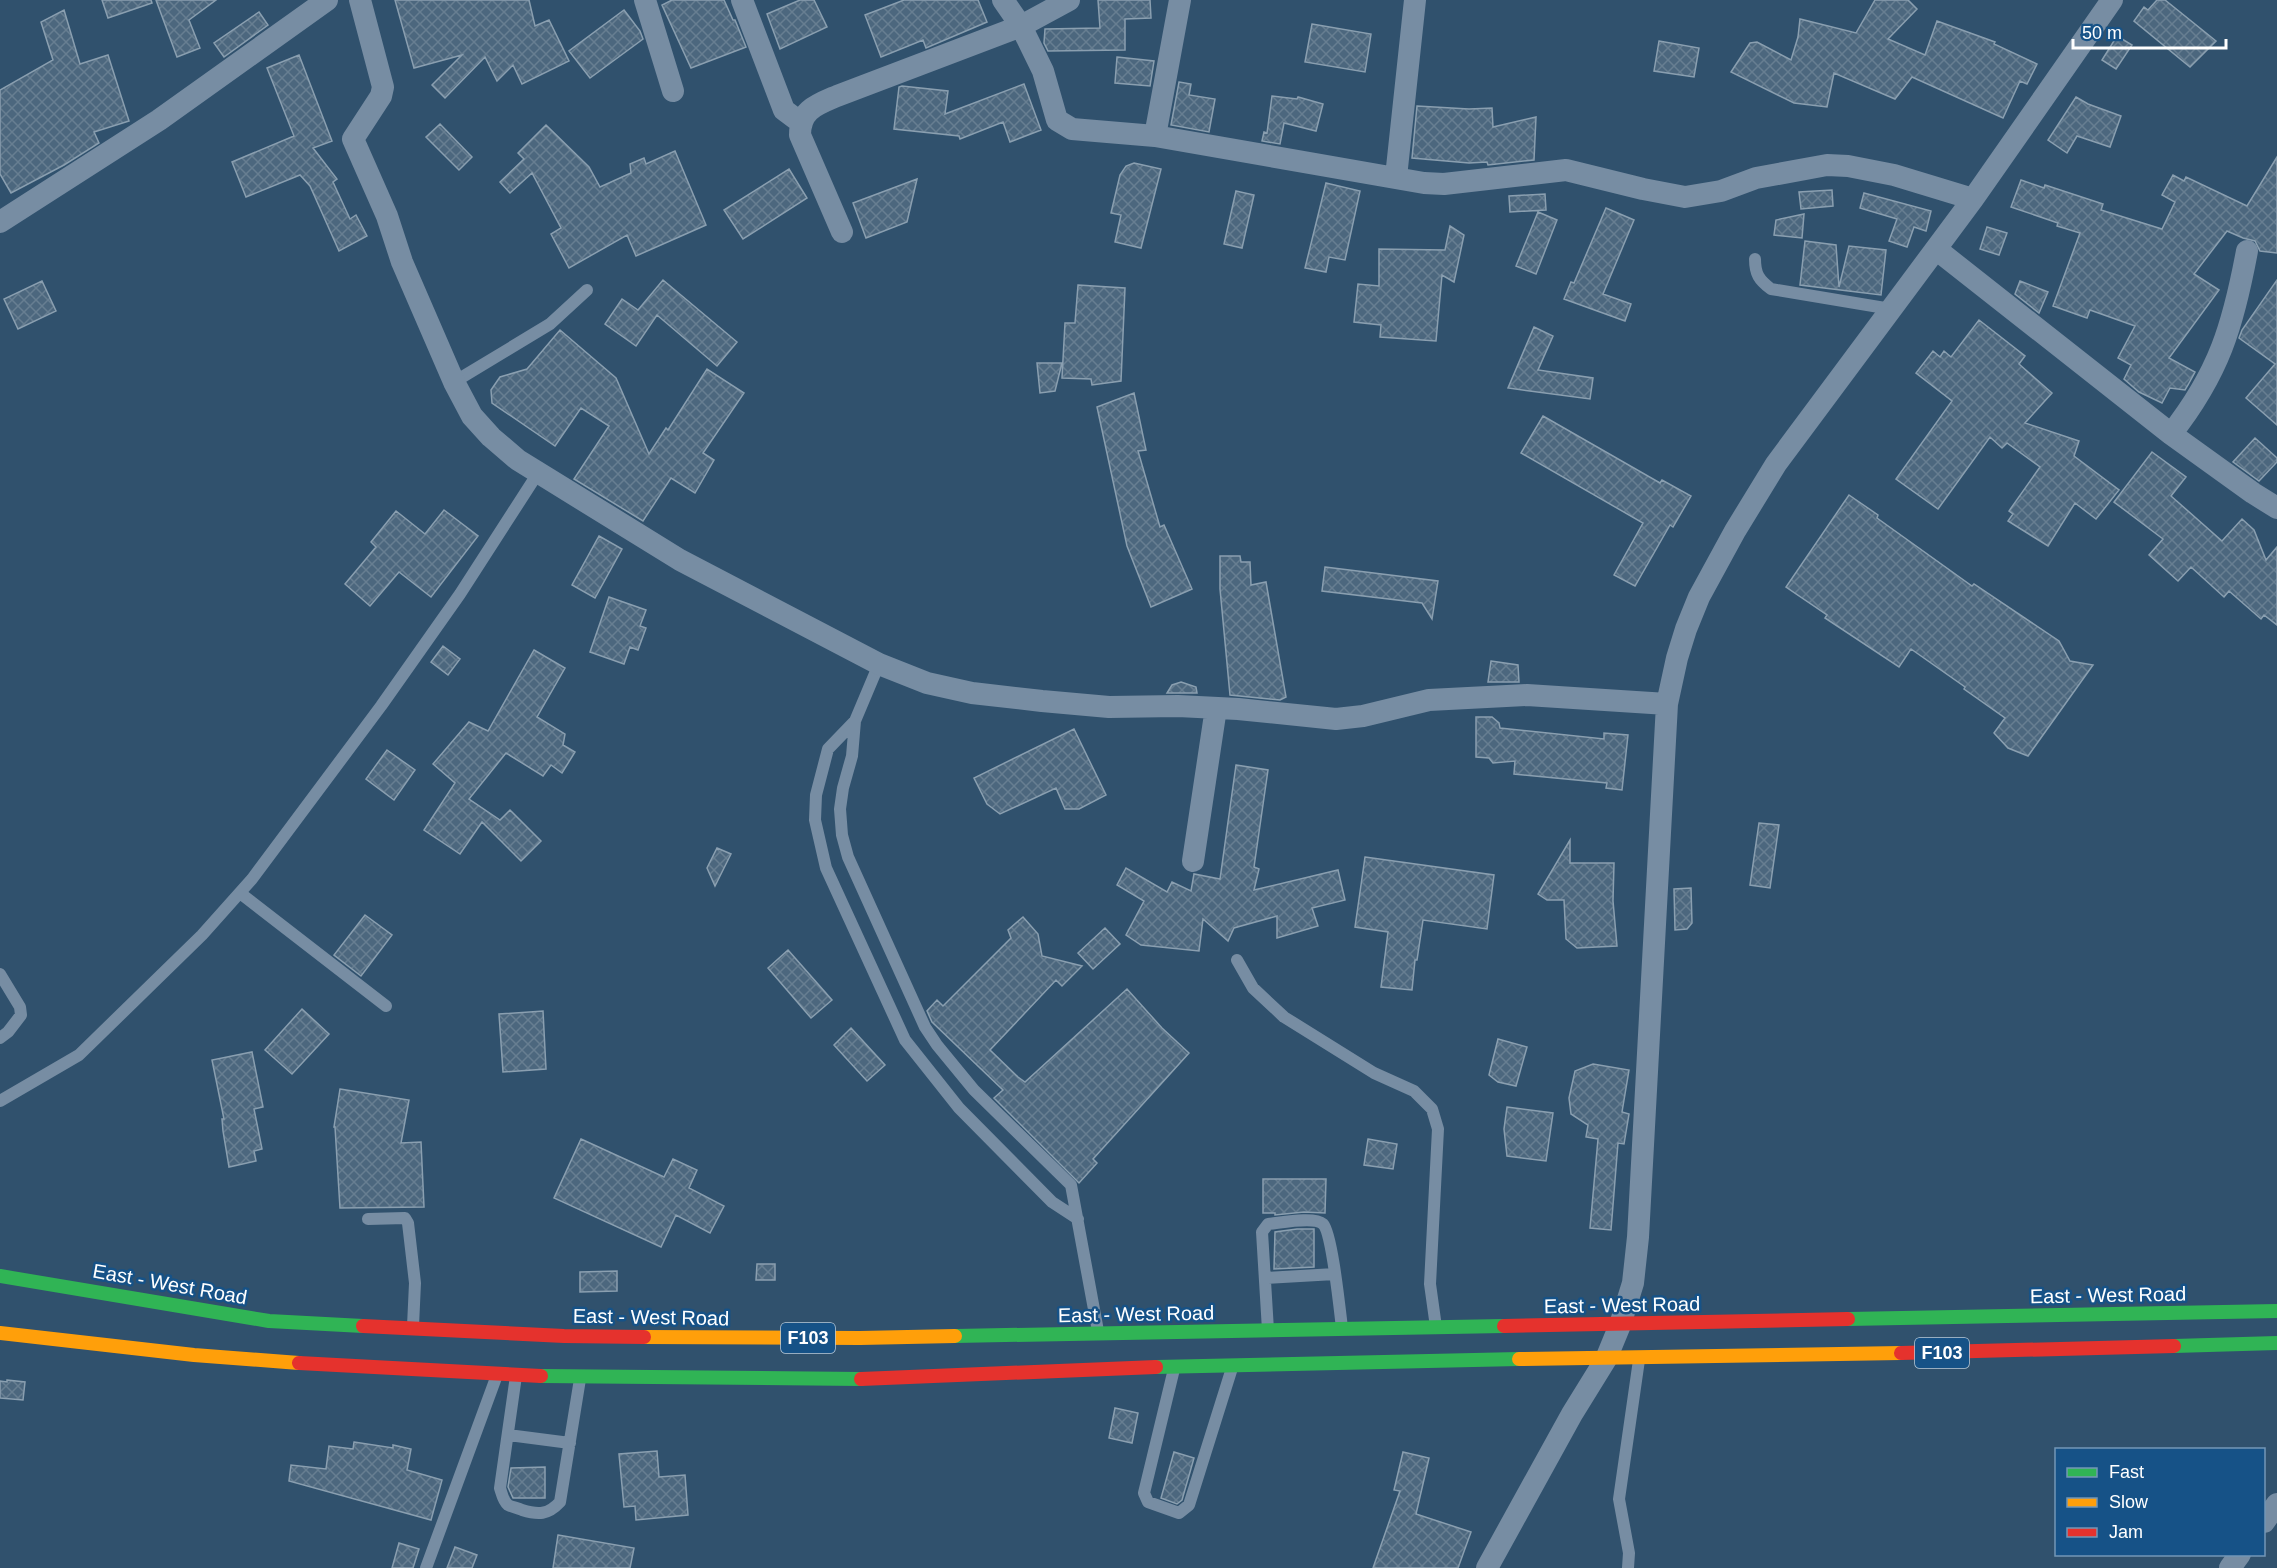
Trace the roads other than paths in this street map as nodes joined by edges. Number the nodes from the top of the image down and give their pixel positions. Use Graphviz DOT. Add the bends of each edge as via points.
graph roads {
  1 [pos="327,0"];
  2 [pos="360,0"];
  3 [pos="645,0"];
  4 [pos="741,0"];
  5 [pos="1003,0"];
  6 [pos="1069,0"];
  7 [pos="1180,0"];
  8 [pos="1415,0"];
  9 [pos="2112,0"];
  10 [pos="1020,26"];
  11 [pos="674,91"];
  12 [pos="800,122"];
  13 [pos="1155,136"];
  14 [pos="1396,177"];
  15 [pos="1973,199"];
  16 [pos="0,222"];
  17 [pos="842,232"];
  18 [pos="1936,249"];
  19 [pos="2247,251"];
  20 [pos="1755,259"];
  21 [pos="587,290"];
  22 [pos="1891,309"];
  23 [pos="454,381"];
  24 [pos="2171,434"];
  25 [pos="538,473"];
  26 [pos="2277,508"];
  27 [pos="879,664"];
  28 [pos="1667,704"];
  29 [pos="1215,708"];
  30 [pos="855,721"];
  31 [pos="1193,861"];
  32 [pos="240,892"];
  33 [pos="1238,960"];
  34 [pos="899,970"];
  35 [pos="0,974"];
  36 [pos="878,980"];
  37 [pos="386,1006"];
  38 [pos="0,1038"];
  39 [pos="0,1101"];
  40 [pos="368,1219"];
  41 [pos="1078,1219"];
  42 [pos="1335,1274"];
  43 [pos="0,1276"];
  44 [pos="1265,1278"];
  45 [pos="2277,1311"];
  46 [pos="1620,1325"];
  47 [pos="1436,1328"];
  48 [pos="412,1329"];
  49 [pos="1343,1330"];
  50 [pos="1268,1331"];
  51 [pos="0,1333"];
  52 [pos="1098,1334"];
  53 [pos="2277,1343"];
  54 [pos="1639,1358"];
  55 [pos="1606,1359"];
  56 [pos="1234,1364"];
  57 [pos="1175,1366"];
  58 [pos="497,1374"];
  59 [pos="516,1375"];
  60 [pos="580,1378"];
  61 [pos="508,1435"];
  62 [pos="570,1443"];
  63 [pos="2277,1504"];
  64 [pos="2265,1521"];
  65 [pos="426,1568"];
  66 [pos="1487,1568"];
  67 [pos="1628,1568"];
  1 -- 16 [label="street" via="159,120"];
  2 -- 23 [label="street" via="383,87 353,139"];
  3 -- 11 [label="street"];
  4 -- 12 [label="street" via="784,110"];
  5 -- 10 [label="street"];
  6 -- 10 [label="street"];
  7 -- 13 [label="street"];
  8 -- 14 [label="street"];
  9 -- 15 [label="street"];
  10 -- 12 [label="street" via="837,96 817,105"];
  10 -- 13 [label="street" via="1043,71 1057,120 1064,126"];
  12 -- 17 [label="street" via="800,135"];
  13 -- 14 [label="street"];
  14 -- 15 [label="street" via="1444,184 1566,170 1684,197 1827,165 1894,175"];
  15 -- 18 [label="street"];
  18 -- 22 [label="street"];
  18 -- 24 [label="street"];
  19 -- 24 [label="street" via="2238,297 2216,366 2194,406"];
  20 -- 22 [label="lane" via="1759,281 1771,289"];
  21 -- 23 [label="lane" via="549,324"];
  22 -- 28 [label="street" via="1776,464 1713,568 1686,629"];
  23 -- 25 [label="street" via="472,416 491,437"];
  24 -- 26 [label="street"];
  25 -- 27 [label="street" via="680,560"];
  25 -- 32 [label="lane" via="381,706"];
  27 -- 29 [label="street" via="927,683 972,693 1109,707"];
  27 -- 30 [label="lane"];
  28 -- 29 [label="street" via="1527,695 1429,700 1336,719"];
  28 -- 46 [label="street" via="1638,1237 1633,1283"];
  29 -- 31 [label="street"];
  30 -- 34 [label="lane" via="840,808 842,835 848,857"];
  30 -- 36 [label="lane" via="828,749 816,795 815,820 826,868"];
  32 -- 37 [label="lane"];
  32 -- 39 [label="lane" via="202,935 79,1055"];
  33 -- 47 [label="lane" via="1253,988 1284,1017 1374,1073 1414,1092 1432,1109 1438,1129 1431,1284"];
  34 -- 36 [label="lane"];
  34 -- 41 [label="lane" via="937,1045 974,1090 1071,1185"];
  35 -- 38 [label="lane" via="21,1015"];
  36 -- 41 [label="lane" via="905,1040 959,1108 1052,1202"];
  40 -- 48 [label="lane" via="405,1218 408,1223 416,1283"];
  41 -- 52 [label="lane"];
  42 -- 44 [label="lane"];
  42 -- 44 [label="lane" via="1326,1229 1323,1224 1306,1220 1264,1227"];
  42 -- 49 [label="lane"];
  43 -- 48 [label="main road, East - West Road / F103" via="269,1321"];
  44 -- 50 [label="lane"];
  45 -- 46 [label="main road, East - West Road / F103"];
  46 -- 47 [label="main road, East - West Road / F103"];
  46 -- 55 [label="street"];
  47 -- 49 [label="main road, East - West Road / F103"];
  48 -- 52 [label="main road, East - West Road / F103" via="701,1338"];
  49 -- 50 [label="main road, East - West Road / F103"];
  50 -- 52 [label="main road, East - West Road / F103"];
  51 -- 58 [label="main road, F103" via="206,1356"];
  53 -- 54 [label="main road, F103" via="2028,1352"];
  54 -- 55 [label="main road, F103"];
  54 -- 67 [label="lane" via="1618,1499 1629,1553"];
  55 -- 56 [label="main road, F103"];
  55 -- 66 [label="street"];
  56 -- 57 [label="main road, F103"];
  56 -- 57 [label="lane" via="1189,1505 1179,1513 1148,1502 1144,1493"];
  57 -- 60 [label="main road, F103" via="846,1380"];
  58 -- 59 [label="main road, F103"];
  58 -- 65 [label="lane"];
  59 -- 60 [label="main road, F103"];
  59 -- 61 [label="lane"];
  60 -- 62 [label="lane"];
  61 -- 62 [label="lane"];
  61 -- 62 [label="lane" via="500,1488 503,1499 508,1505 534,1513 544,1514 561,1502"];
  63 -- 64 [label="street"];
}
